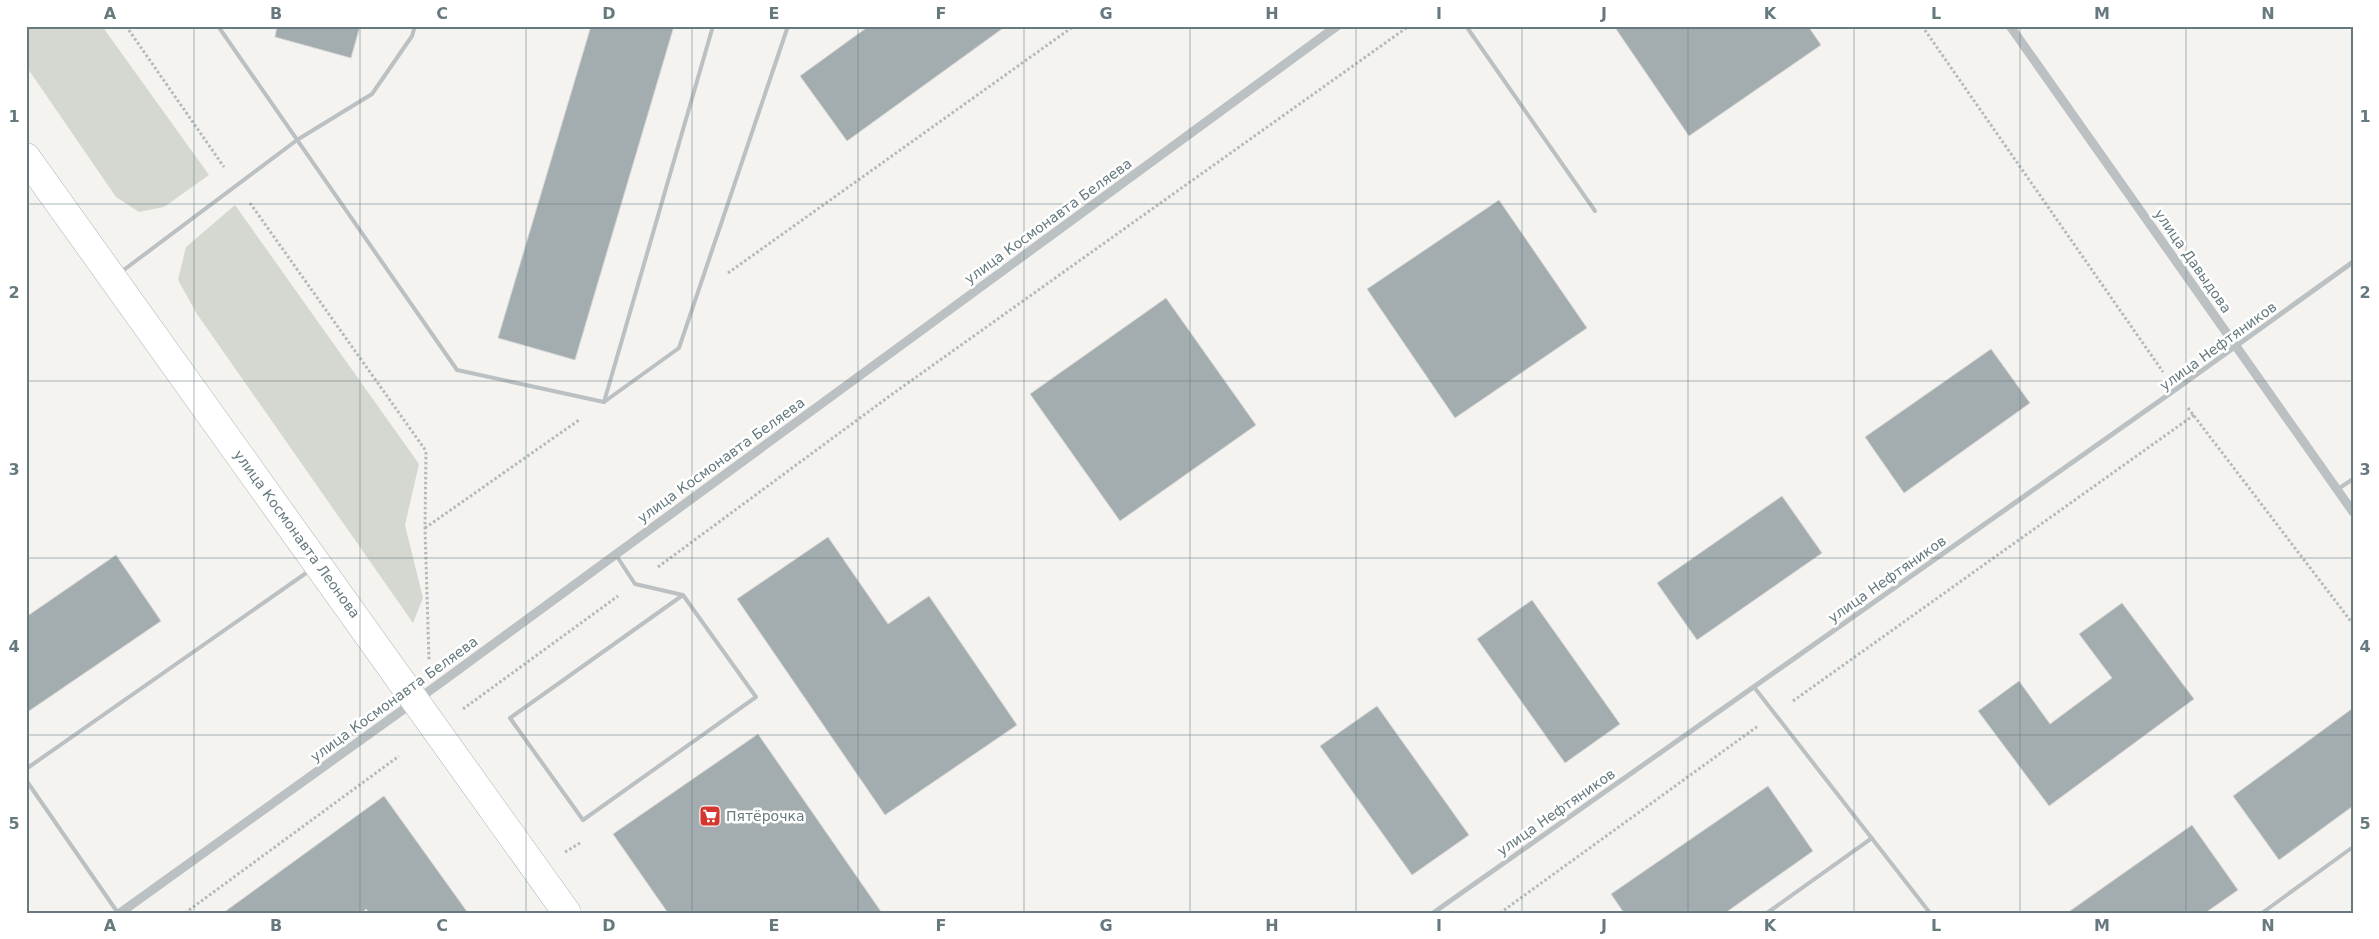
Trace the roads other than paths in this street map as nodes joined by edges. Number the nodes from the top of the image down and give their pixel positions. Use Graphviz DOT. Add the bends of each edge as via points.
graph roads {
  1 [pos="218,26"];
  2 [pos="415,26"];
  3 [pos="713,26"];
  4 [pos="788,26"];
  5 [pos="1337,26"];
  6 [pos="1466,26"];
  7 [pos="2010,26"];
  8 [pos="297,140"];
  9 [pos="26,157"];
  10 [pos="1595,211"];
  11 [pos="2353,262"];
  12 [pos="113,278"];
  13 [pos="2237,347"];
  14 [pos="604,402"];
  15 [pos="2353,479"];
  16 [pos="2337,490"];
  17 [pos="2353,512"];
  18 [pos="616,554"];
  19 [pos="319,564"];
  20 [pos="683,595"];
  21 [pos="1754,687"];
  22 [pos="417,701"];
  23 [pos="26,769"];
  24 [pos="26,780"];
  25 [pos="1872,838"];
  26 [pos="2353,847"];
  27 [pos="119,913"];
  28 [pos="567,913"];
  29 [pos="1434,913"];
  30 [pos="1767,913"];
  31 [pos="1930,913"];
  32 [pos="2262,913"];
  1 -- 8 [label="lane"];
  2 -- 8 [label="lane" via="412,36 372,94"];
  3 -- 14 [label="lane"];
  4 -- 14 [label="lane" via="679,348"];
  5 -- 18 [label="street, улица Космонавта Беляева"];
  6 -- 10 [label="lane"];
  7 -- 13 [label="street, улица Давыдова"];
  8 -- 12 [label="lane"];
  8 -- 14 [label="lane" via="457,370"];
  9 -- 12 [label="main road, улица Космонавта Леонова"];
  11 -- 13 [label="street, улица Нефтяников"];
  12 -- 19 [label="main road, улица Космонавта Леонова"];
  13 -- 16 [label="street, улица Давыдова"];
  13 -- 21 [label="street, улица Нефтяников"];
  15 -- 16 [label="lane"];
  16 -- 17 [label="street, улица Давыдова"];
  18 -- 20 [label="lane" via="635,584"];
  18 -- 22 [label="street, улица Космонавта Беляева"];
  19 -- 22 [label="main road, улица Космонавта Леонова"];
  19 -- 23 [label="lane"];
  20 -- 20 [label="lane" via="510,718 582,820 756,697"];
  21 -- 25 [label="lane"];
  21 -- 29 [label="street, улица Нефтяников"];
  22 -- 27 [label="street, улица Космонавта Беляева"];
  22 -- 28 [label="main road, улица Космонавта Леонова"];
  24 -- 27 [label="lane"];
  25 -- 30 [label="lane"];
  25 -- 31 [label="lane"];
  26 -- 32 [label="lane"];
}
